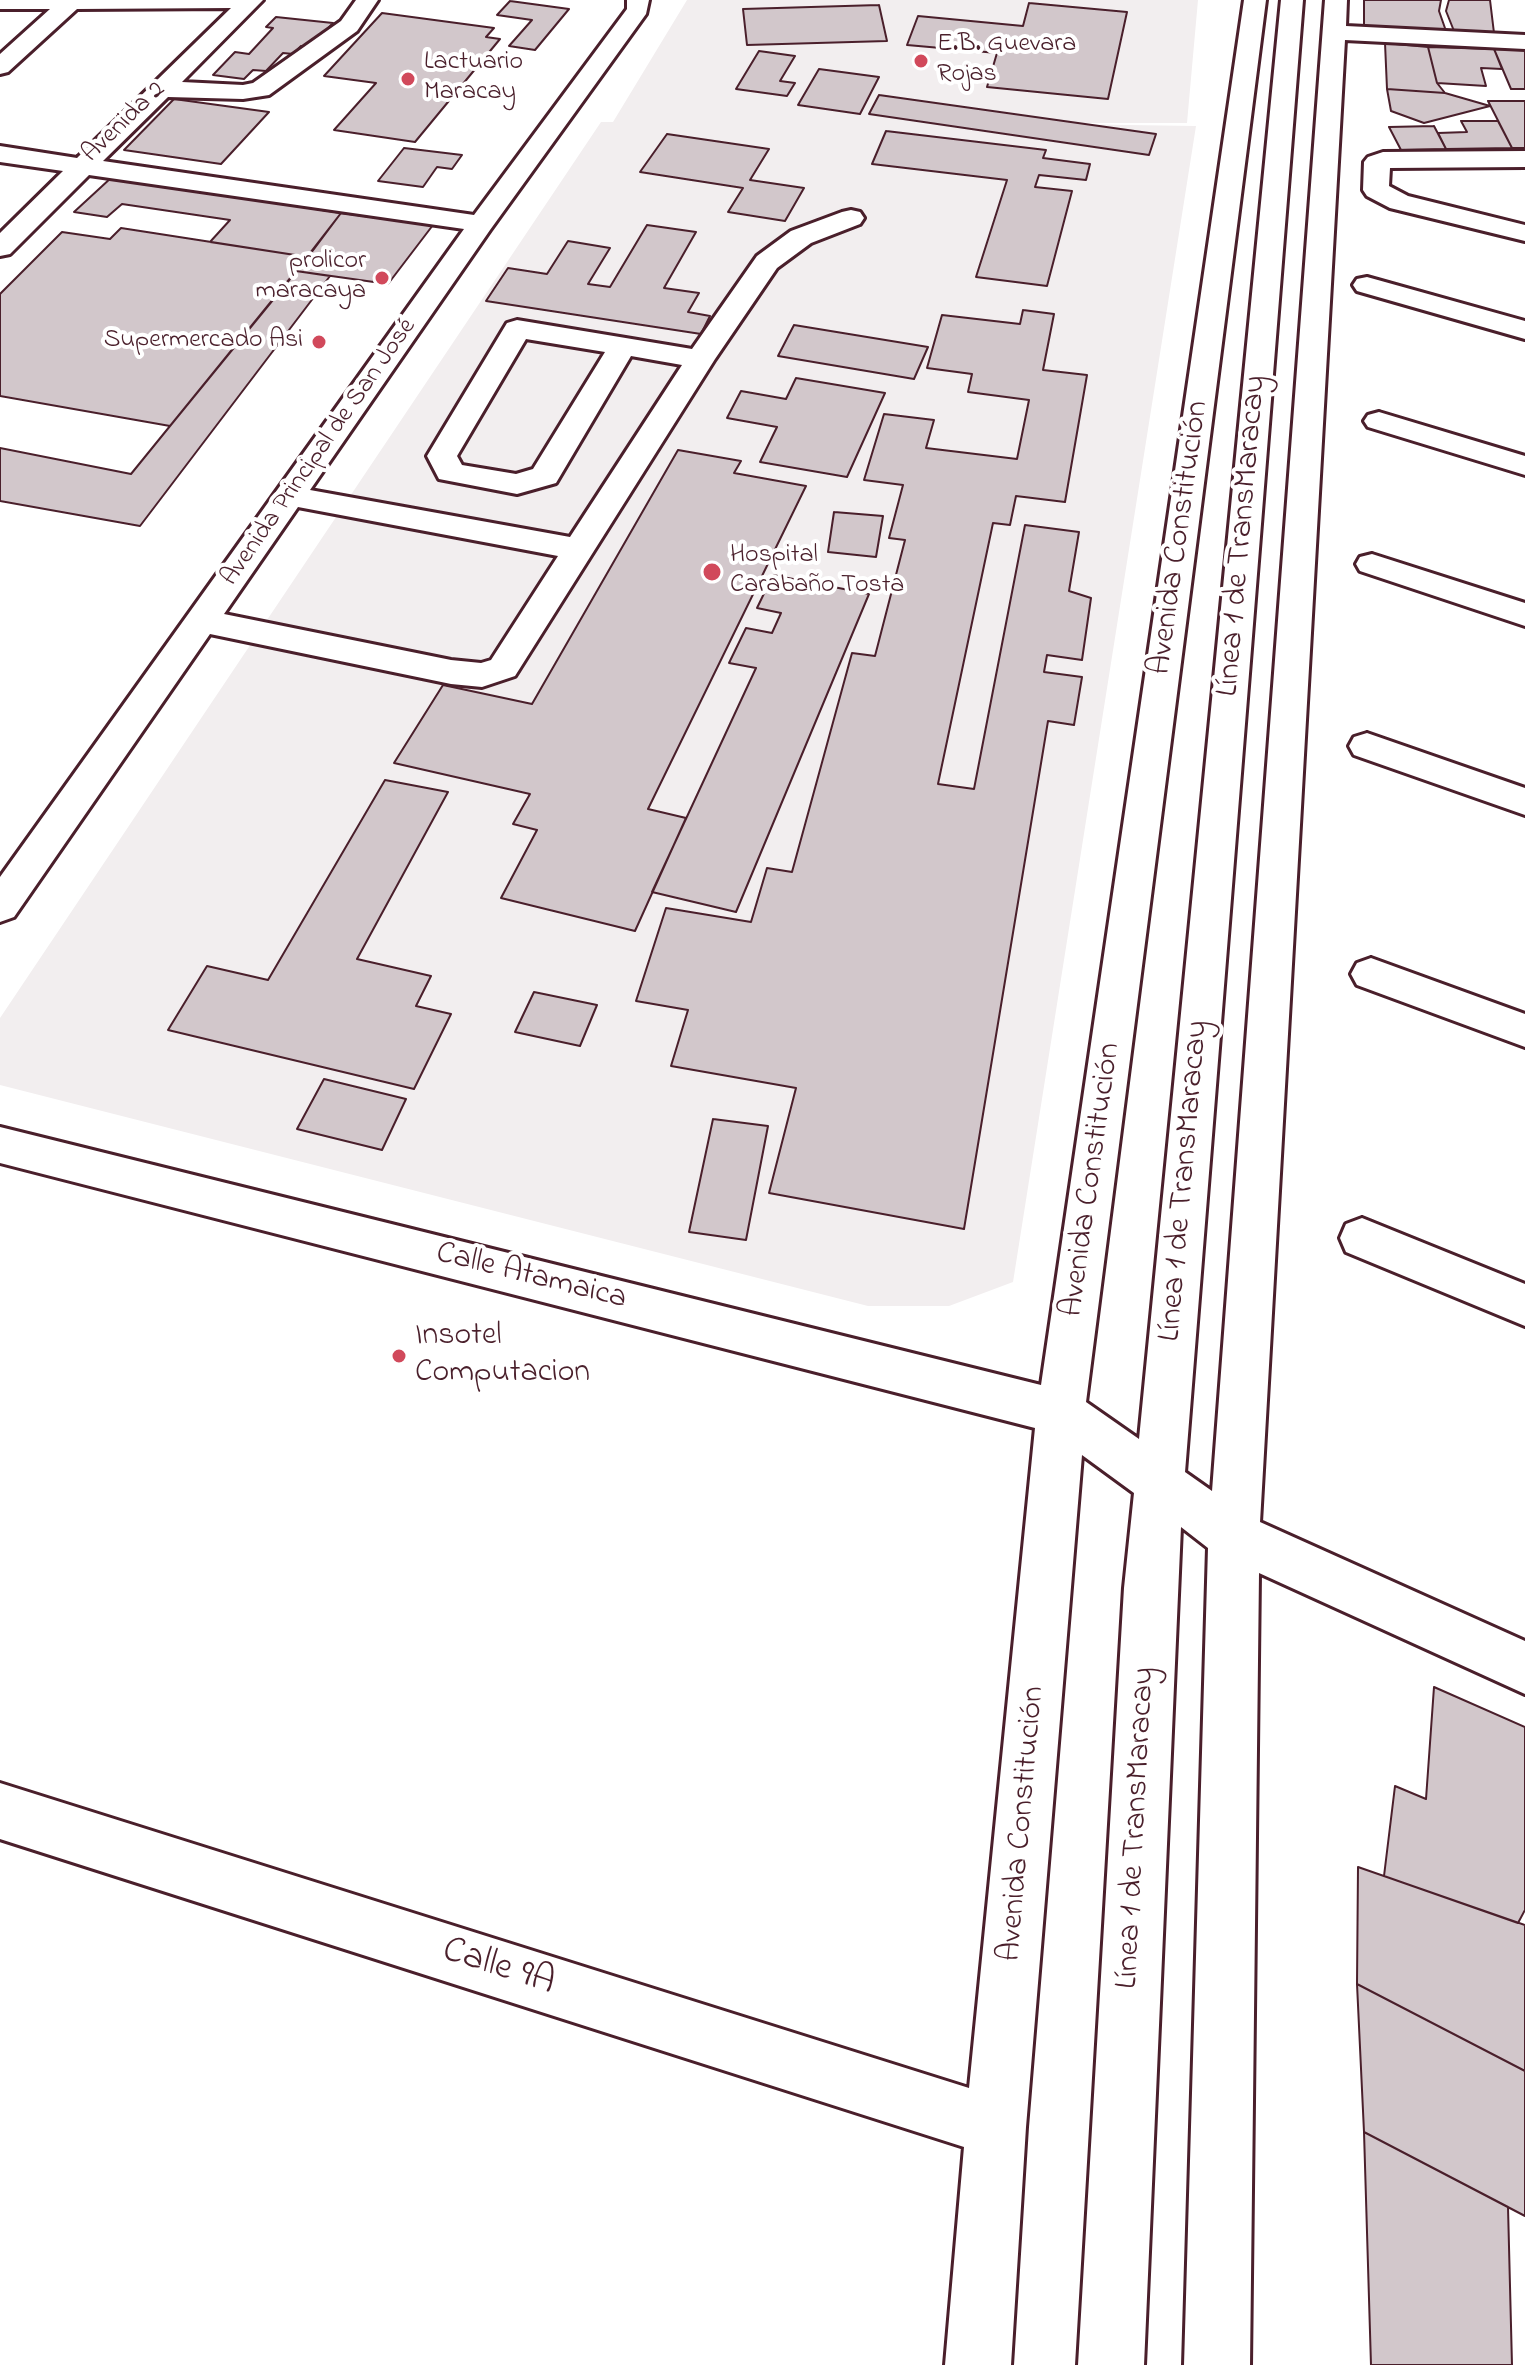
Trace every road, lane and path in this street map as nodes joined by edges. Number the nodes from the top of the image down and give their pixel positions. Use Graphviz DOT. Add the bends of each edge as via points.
graph roads {
  1 [pos="73,0"];
  2 [pos="367,0"];
  3 [pos="638,0"];
  4 [pos="1255,0"];
  5 [pos="1292,0"];
  6 [pos="252,1"];
  7 [pos="0,2"];
  8 [pos="1336,16"];
  9 [pos="1525,42"];
  10 [pos="0,67"];
  11 [pos="160,89"];
  12 [pos="0,154"];
  13 [pos="1525,159"];
  14 [pos="80,167"];
  15 [pos="851,218"];
  16 [pos="481,224"];
  17 [pos="1525,233"];
  18 [pos="0,248"];
  19 [pos="1367,285"];
  20 [pos="1525,330"];
  21 [pos="623,346"];
  22 [pos="700,359"];
  23 [pos="1379,421"];
  24 [pos="1525,466"];
  25 [pos="289,496"];
  26 [pos="578,549"];
  27 [pos="1372,564"];
  28 [pos="1525,615"];
  29 [pos="201,621"];
  30 [pos="1367,746"];
  31 [pos="1525,802"];
  32 [pos="0,907"];
  33 [pos="1371,974"];
  34 [pos="1525,1031"];
  35 [pos="0,1145"];
  36 [pos="1362,1238"];
  37 [pos="1525,1305"];
  38 [pos="1061,1412"];
  39 [pos="1159,1483"];
  40 [pos="1234,1536"];
  41 [pos="1525,1668"];
  42 [pos="0,1811"];
  43 [pos="996,2127"];
  44 [pos="978,2365"];
  45 [pos="1111,2365"];
  46 [pos="1217,2365"];
  1 -- 6 [label="street"];
  1 -- 7 [label="street"];
  1 -- 10 [label="street"];
  2 -- 11 [label="street" via="349,26 260,90"];
  3 -- 16 [label="street, Avenida Principal de San José" via="638,9"];
  4 -- 38 [label="street, Avenida Constitución"];
  5 -- 39 [label="street, Línea 1 de TransMaracay"];
  6 -- 11 [label="street, Avenida 2"];
  8 -- 9 [label="street"];
  8 -- 40 [label="street"];
  11 -- 14 [label="street, Avenida 2"];
  12 -- 14 [label="street"];
  13 -- 17 [label="street" via="1383,160 1377,162 1376,190 1399,202"];
  14 -- 16 [label="street"];
  14 -- 18 [label="street, Avenida 2"];
  15 -- 22 [label="street" via="801,237 767,262"];
  16 -- 25 [label="street, Avenida Principal de San José"];
  19 -- 20 [label="street"];
  21 -- 21 [label="street" via="517,329 442,456 450,472 517,484 545,476"];
  21 -- 22 [label="street"];
  22 -- 26 [label="street"];
  23 -- 24 [label="street"];
  25 -- 26 [label="street"];
  25 -- 29 [label="street, Avenida Principal de San José"];
  26 -- 29 [label="street" via="503,668 482,675"];
  27 -- 28 [label="street"];
  29 -- 32 [label="street, Avenida Principal de San José"];
  30 -- 31 [label="street"];
  33 -- 34 [label="street"];
  35 -- 38 [label="street, Calle Atamaica"];
  36 -- 37 [label="street"];
  38 -- 39 [label="street"];
  38 -- 43 [label="street, Avenida Constitución"];
  39 -- 40 [label="street"];
  39 -- 45 [label="street, Línea 1 de TransMaracay"];
  40 -- 41 [label="street"];
  40 -- 46 [label="street"];
  42 -- 43 [label="street, Calle 9A"];
  43 -- 44 [label="street, Avenida Constitución"];
}
